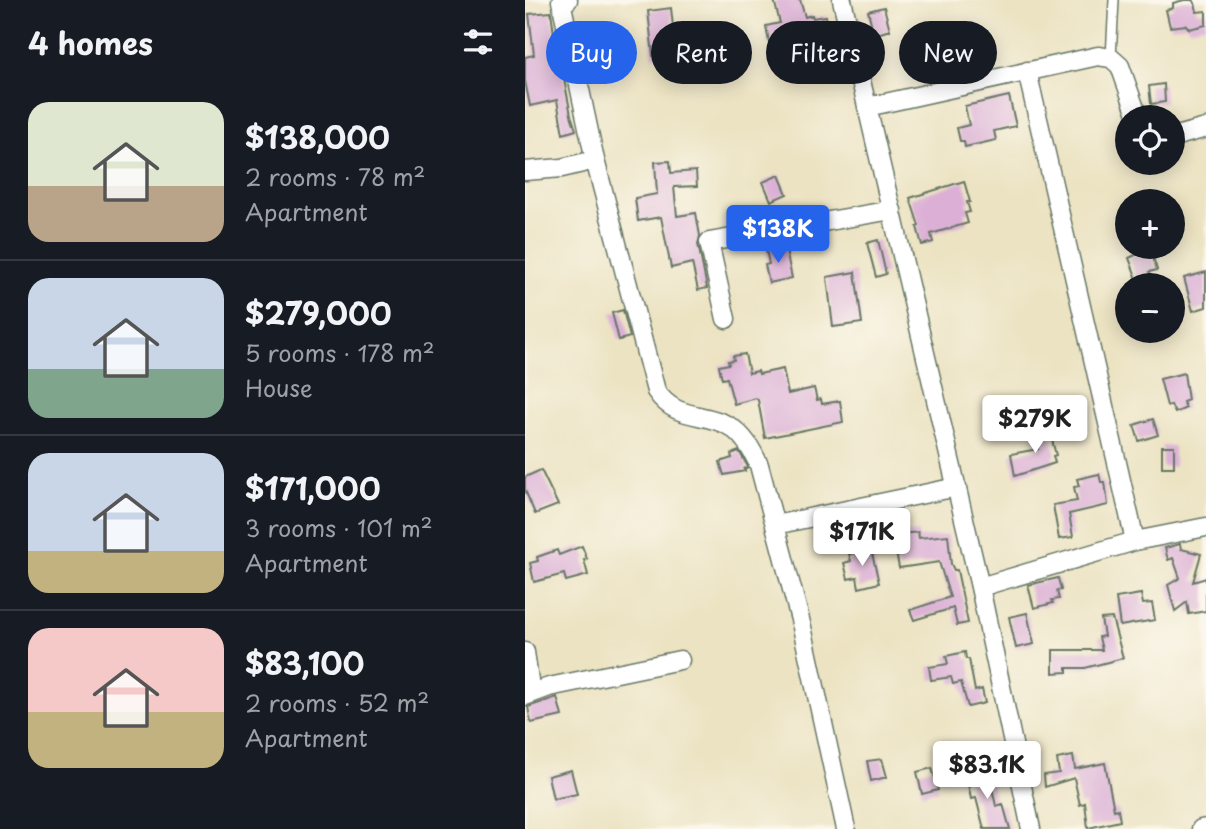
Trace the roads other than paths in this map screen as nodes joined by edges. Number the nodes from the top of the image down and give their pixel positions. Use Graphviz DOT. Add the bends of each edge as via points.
graph roads {
  1 [pos="563,0"];
  2 [pos="842,0"];
  3 [pos="1114,0"];
  4 [pos="1111,58"];
  5 [pos="1027,71"];
  6 [pos="1134,105"];
  7 [pos="867,107"];
  8 [pos="1206,128"];
  9 [pos="1185,134"];
  10 [pos="595,160"];
  11 [pos="525,171"];
  12 [pos="892,210"];
  13 [pos="726,319"];
  14 [pos="957,487"];
  15 [pos="775,525"];
  16 [pos="1206,527"];
  17 [pos="1135,541"];
  18 [pos="980,587"];
  19 [pos="525,652"];
  20 [pos="680,660"];
  21 [pos="525,689"];
  22 [pos="525,696"];
  23 [pos="846,829"];
  24 [pos="1031,829"];
  1 -- 10 [label="street"];
  2 -- 7 [label="street"];
  3 -- 4 [label="lane"];
  4 -- 5 [label="street" via="1098,56"];
  4 -- 6 [label="street" via="1120,66"];
  5 -- 7 [label="street"];
  5 -- 17 [label="street"];
  7 -- 12 [label="street"];
  8 -- 9 [label="street"];
  10 -- 11 [label="street"];
  10 -- 15 [label="street" via="656,391 677,411 728,425 747,441 759,465"];
  12 -- 13 [label="street" via="709,242"];
  12 -- 14 [label="street"];
  14 -- 15 [label="street"];
  14 -- 18 [label="street"];
  15 -- 23 [label="street"];
  16 -- 17 [label="street"];
  17 -- 18 [label="street"];
  18 -- 24 [label="street"];
  19 -- 21 [label="street" via="529,680"];
  20 -- 22 [label="street"];
}
